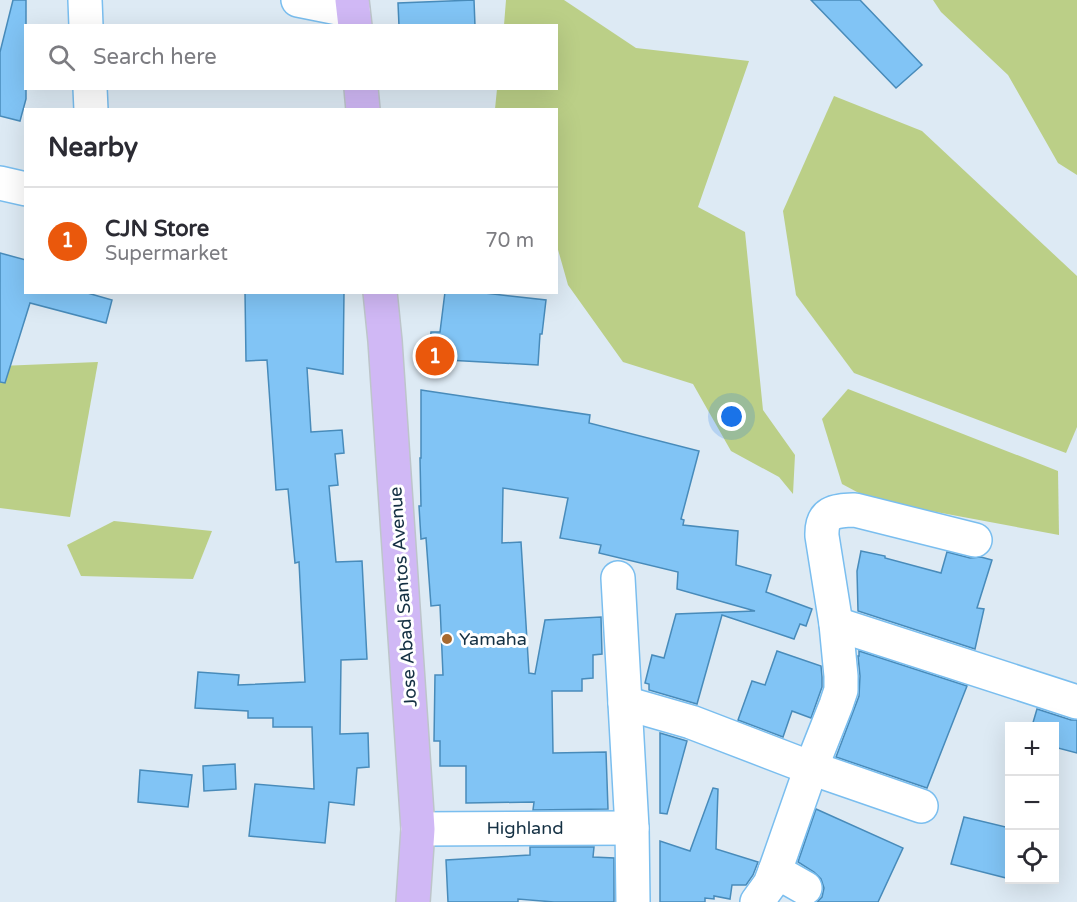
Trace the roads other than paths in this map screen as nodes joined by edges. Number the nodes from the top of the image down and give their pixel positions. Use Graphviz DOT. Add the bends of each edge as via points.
graph roads {
  1 [pos="85,0"];
  2 [pos="298,0"];
  3 [pos="354,12"];
  4 [pos="86,24"];
  5 [pos="90,90"];
  6 [pos="361,90"];
  7 [pos="91,108"];
  8 [pos="363,108"];
  9 [pos="0,183"];
  10 [pos="24,189"];
  11 [pos="380,294"];
  12 [pos="975,540"];
  13 [pos="618,578"];
  14 [pos="836,624"];
  15 [pos="1077,702"];
  16 [pos="625,703"];
  17 [pos="810,768"];
  18 [pos="921,806"];
  19 [pos="632,828"];
  20 [pos="418,829"];
  21 [pos="775,871"];
  22 [pos="805,888"];
  23 [pos="413,902"];
  24 [pos="633,902"];
  25 [pos="757,902"];
  1 -- 4 [label="street"];
  2 -- 3 [label="street"];
  5 -- 7 [label="street"];
  6 -- 8 [label="main road"];
  9 -- 10 [label="street"];
  11 -- 20 [label="main road, Jose Abad Santos Avenue"];
  12 -- 14 [label="street" via="855,510 832,513 822,526"];
  13 -- 16 [label="street"];
  14 -- 15 [label="street"];
  14 -- 17 [label="street" via="841,690"];
  16 -- 17 [label="street" via="691,722"];
  16 -- 19 [label="street"];
  17 -- 18 [label="street"];
  17 -- 21 [label="street"];
  19 -- 20 [label="street, Highland"];
  19 -- 24 [label="street"];
  20 -- 23 [label="main road, Jose Abad Santos Avenue"];
  21 -- 22 [label="street"];
  21 -- 25 [label="street"];
}
